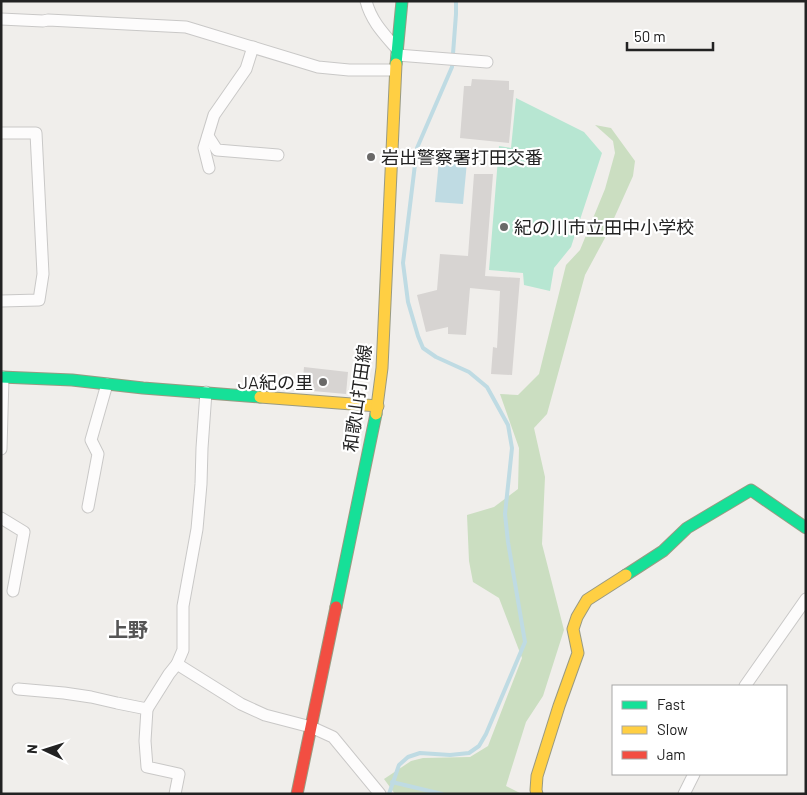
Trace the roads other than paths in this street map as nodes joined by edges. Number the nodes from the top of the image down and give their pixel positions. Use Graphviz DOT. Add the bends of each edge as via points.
graph roads {
  1 [pos="366,1"];
  2 [pos="402,1"];
  3 [pos="1,19"];
  4 [pos="253,47"];
  5 [pos="397,52"];
  6 [pos="487,62"];
  7 [pos="395,70"];
  8 [pos="1,133"];
  9 [pos="208,136"];
  10 [pos="278,156"];
  11 [pos="209,168"];
  12 [pos="1,301"];
  13 [pos="2,377"];
  14 [pos="107,384"];
  15 [pos="206,392"];
  16 [pos="378,406"];
  17 [pos="1,449"];
  18 [pos="88,506"];
  19 [pos="1,518"];
  20 [pos="806,528"];
  21 [pos="13,591"];
  22 [pos="806,599"];
  23 [pos="177,664"];
  24 [pos="746,685"];
  25 [pos="18,689"];
  26 [pos="147,709"];
  27 [pos="311,727"];
  28 [pos="694,775"];
  29 [pos="175,794"];
  30 [pos="297,794"];
  31 [pos="380,794"];
  32 [pos="537,794"];
  33 [pos="684,794"];
  1 -- 5 [label="street" via="376,26"];
  2 -- 5 [label="street, 和歌山打田線"];
  3 -- 4 [label="street" via="186,27"];
  4 -- 7 [label="street" via="318,67"];
  4 -- 9 [label="street" via="246,69 214,115"];
  5 -- 6 [label="street"];
  5 -- 7 [label="street, 和歌山打田線"];
  7 -- 16 [label="street, 和歌山打田線"];
  8 -- 12 [label="street" via="36,133 43,274 38,300"];
  9 -- 10 [label="street" via="217,150"];
  9 -- 11 [label="street" via="204,148"];
  13 -- 14 [label="street"];
  13 -- 17 [label="street"];
  14 -- 15 [label="street"];
  14 -- 18 [label="street" via="91,440 98,454"];
  15 -- 16 [label="street"];
  15 -- 23 [label="street" via="198,529 183,606 183,650"];
  16 -- 27 [label="street, 和歌山打田線"];
  19 -- 21 [label="street" via="24,532"];
  20 -- 32 [label="street" via="751,490 687,528 663,551 587,600 572,629 578,653 537,776"];
  22 -- 24 [label="street"];
  23 -- 26 [label="street"];
  23 -- 27 [label="street" via="241,704 266,715"];
  25 -- 26 [label="street" via="82,695"];
  26 -- 29 [label="street" via="147,766 179,774"];
  27 -- 30 [label="street, 和歌山打田線"];
  27 -- 31 [label="street" via="333,737"];
  28 -- 33 [label="street"];
}
